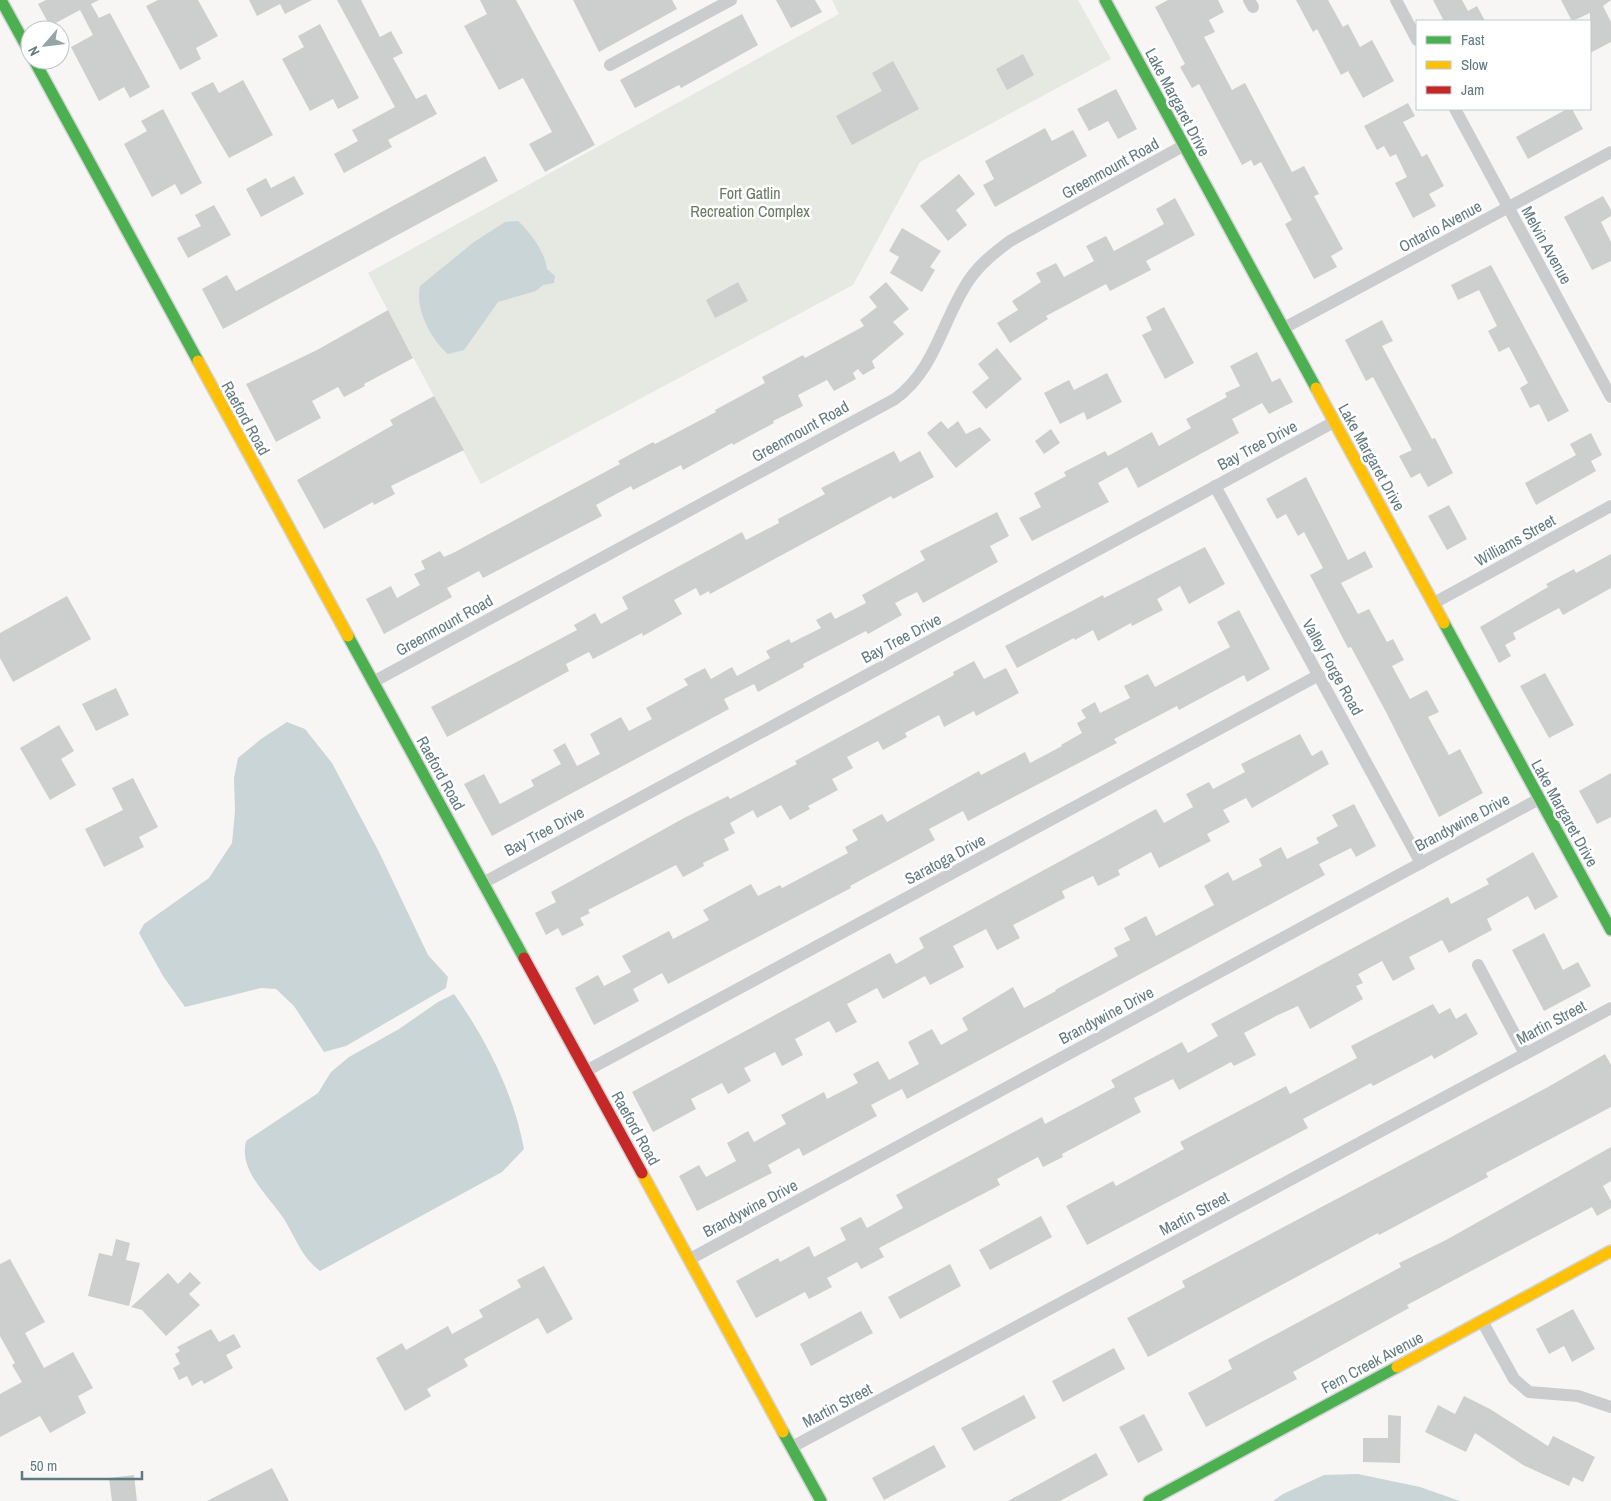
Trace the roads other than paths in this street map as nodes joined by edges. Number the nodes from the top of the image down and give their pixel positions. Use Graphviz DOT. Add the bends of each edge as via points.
graph roads {
  1 [pos="1,0"];
  2 [pos="731,0"];
  3 [pos="1104,0"];
  4 [pos="1396,0"];
  5 [pos="20,35"];
  6 [pos="1416,38"];
  7 [pos="610,65"];
  8 [pos="39,70"];
  9 [pos="1456,110"];
  10 [pos="1183,146"];
  11 [pos="1611,152"];
  12 [pos="1508,207"];
  13 [pos="1284,328"];
  14 [pos="1611,396"];
  15 [pos="1334,422"];
  16 [pos="1216,486"];
  17 [pos="1611,506"];
  18 [pos="1434,603"];
  19 [pos="1319,675"];
  20 [pos="373,682"];
  21 [pos="1539,799"];
  22 [pos="1421,863"];
  23 [pos="483,883"];
  24 [pos="1611,930"];
  25 [pos="1478,965"];
  26 [pos="1611,1008"];
  27 [pos="1525,1054"];
  28 [pos="586,1071"];
  29 [pos="1611,1251"];
  30 [pos="690,1259"];
  31 [pos="1482,1321"];
  32 [pos="1611,1407"];
  33 [pos="792,1447"];
  34 [pos="821,1501"];
  35 [pos="1149,1501"];
  1 -- 5 [label="street"];
  2 -- 7 [label="street"];
  3 -- 10 [label="street, Lake Margaret Drive"];
  4 -- 6 [label="street"];
  8 -- 20 [label="street, Raeford Road"];
  9 -- 12 [label="street, Melvin Avenue"];
  10 -- 13 [label="street, Lake Margaret Drive"];
  10 -- 20 [label="street, Greenmount Road" via="1010,241 986,260 968,281 923,372 895,399"];
  11 -- 12 [label="street, Ontario Avenue"];
  12 -- 13 [label="street, Ontario Avenue"];
  12 -- 14 [label="street, Melvin Avenue"];
  13 -- 15 [label="street, Lake Margaret Drive"];
  15 -- 16 [label="street, Bay Tree Drive"];
  15 -- 18 [label="street, Lake Margaret Drive"];
  16 -- 19 [label="street, Valley Forge Road"];
  16 -- 23 [label="street, Bay Tree Drive"];
  17 -- 18 [label="street, Williams Street"];
  18 -- 21 [label="street, Lake Margaret Drive"];
  19 -- 22 [label="street, Valley Forge Road"];
  19 -- 28 [label="street, Saratoga Drive"];
  20 -- 23 [label="street, Raeford Road"];
  21 -- 22 [label="street, Brandywine Drive"];
  21 -- 24 [label="street, Lake Margaret Drive"];
  22 -- 30 [label="street, Brandywine Drive"];
  23 -- 28 [label="street, Raeford Road"];
  25 -- 27 [label="street"];
  26 -- 27 [label="street, Martin Street"];
  27 -- 33 [label="street, Martin Street"];
  28 -- 30 [label="street, Raeford Road"];
  29 -- 31 [label="street, Fern Creek Avenue"];
  30 -- 33 [label="street, Raeford Road"];
  31 -- 32 [label="street" via="1514,1379 1529,1392 1578,1396"];
  31 -- 35 [label="street, Fern Creek Avenue"];
  33 -- 34 [label="street, Raeford Road"];
}
